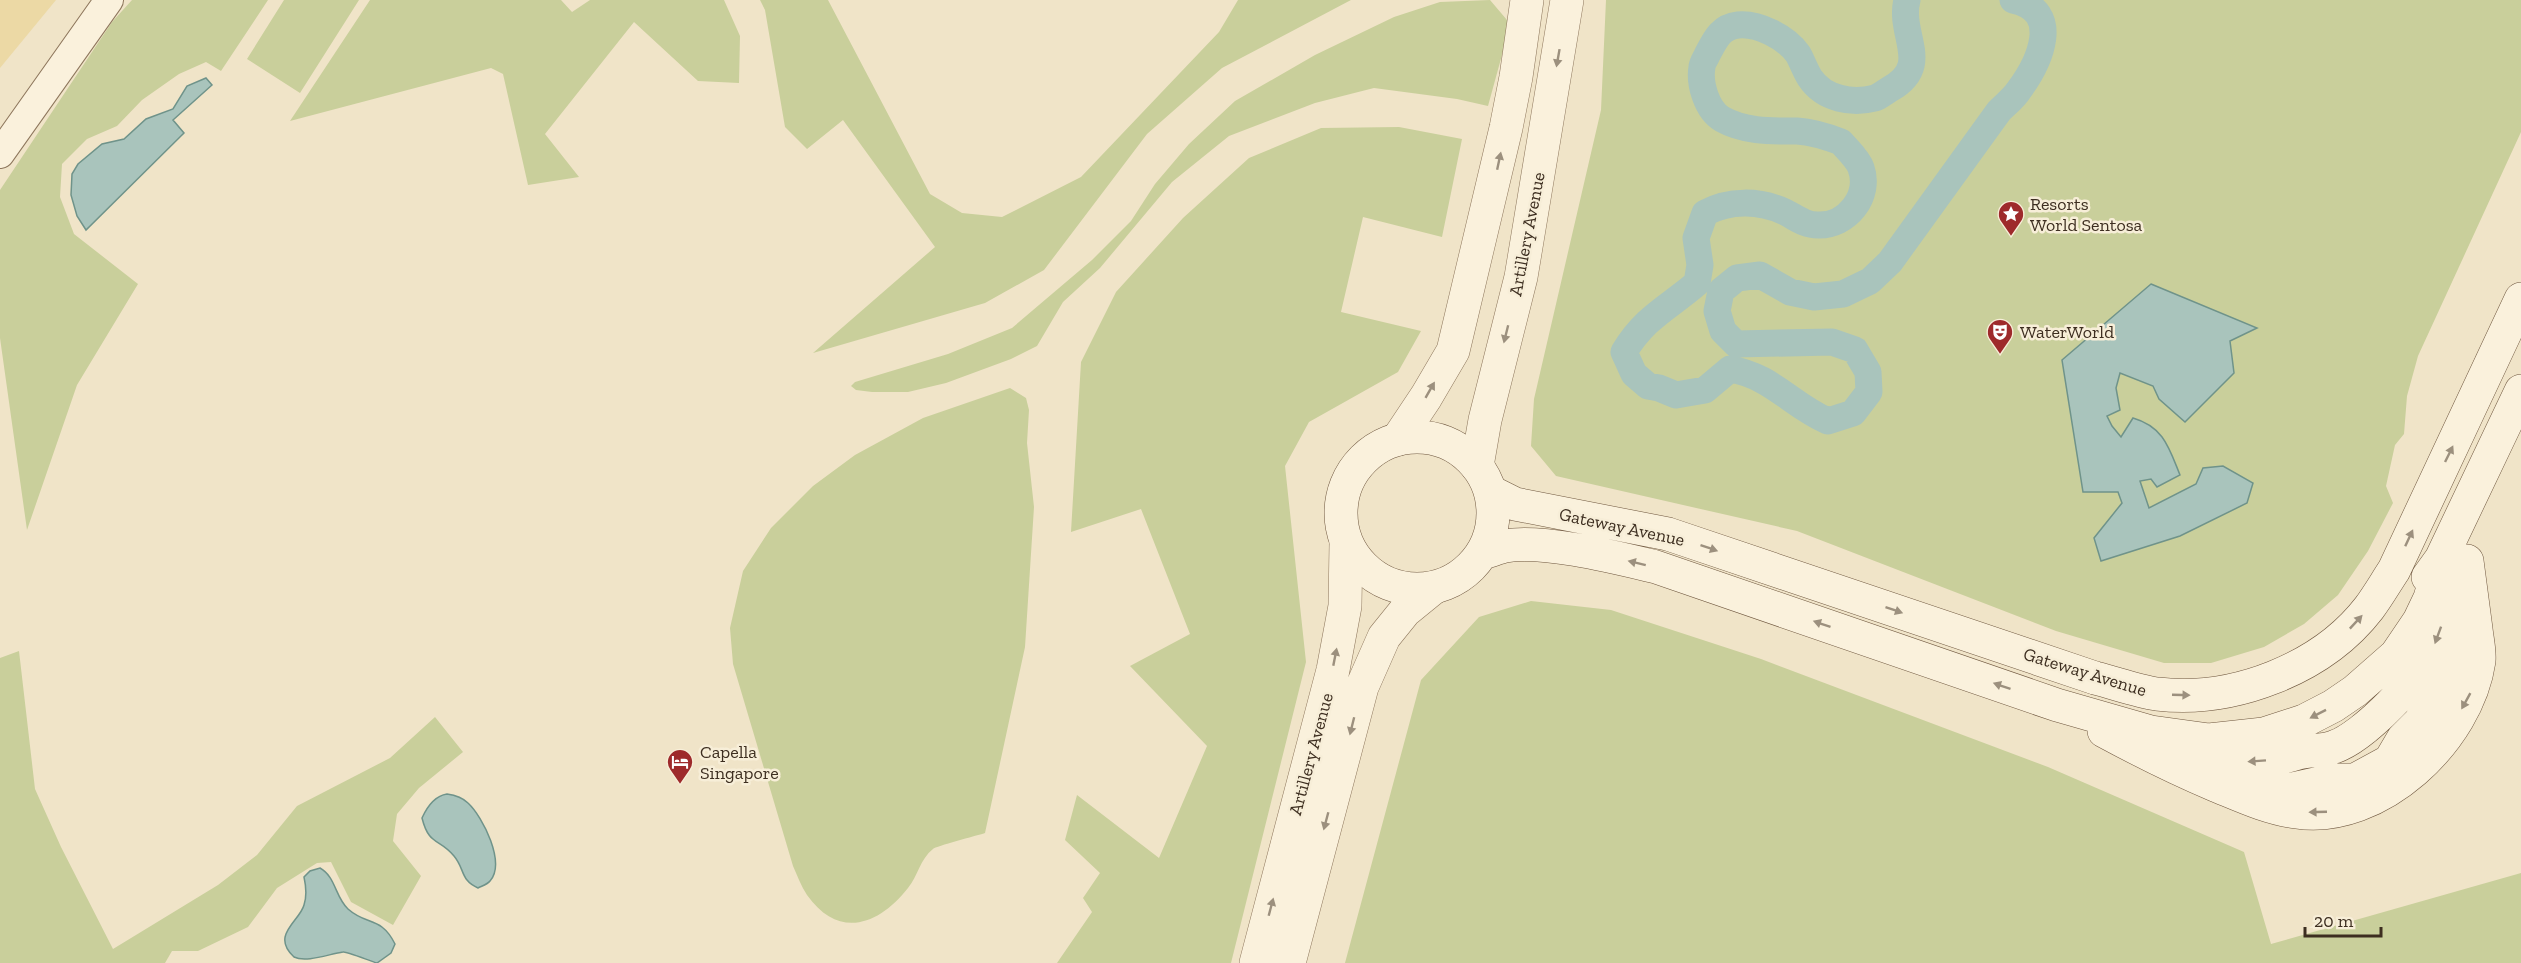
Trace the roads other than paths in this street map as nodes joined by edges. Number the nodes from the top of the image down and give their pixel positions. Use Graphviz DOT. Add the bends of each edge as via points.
graph roads {
  1 [pos="109,0"];
  2 [pos="1527,0"];
  3 [pos="1567,0"];
  4 [pos="0,154"];
  5 [pos="2521,299"];
  6 [pos="2521,391"];
  7 [pos="1398,438"];
  8 [pos="1484,479"];
  9 [pos="1346,543"];
  10 [pos="1482,553"];
  11 [pos="2454,560"];
  12 [pos="1432,589"];
  13 [pos="2473,603"];
  14 [pos="2057,705"];
  15 [pos="2151,732"];
  16 [pos="2227,790"];
  17 [pos="1256,963"];
  18 [pos="1288,963"];
  1 -- 4 [label="street"];
  7 -- 2 [label="main road, one-way" via="1453,351 1506,128"];
  3 -- 8 [label="main road, Artillery Avenue, one-way" via="1521,276 1485,420"];
  8 -- 5 [label="main road, Gateway Avenue, one-way" via="1515,504 1668,534 2095,678 2156,694 2200,695 2245,687 2313,658 2368,609 2394,570"];
  6 -- 11 [label="main road, Gateway Avenue" via="2493,451"];
  7 -- 8 [label="main road, Gateway Avenue" via="1433,438 1449,444 1464,453"];
  7 -- 9 [label="main road, Gateway Avenue" via="1377,447 1360,461 1348,479 1341,499"];
  8 -- 10 [label="main road, Gateway Avenue" via="1494,513 1491,534"];
  9 -- 12 [label="main road, Gateway Avenue" via="1372,575 1411,590"];
  17 -- 9 [label="main road, Artillery Avenue, one-way" via="1333,670 1345,606"];
  10 -- 12 [label="main road, Gateway Avenue" via="1469,570"];
  14 -- 10 [label="main road, Gateway Avenue, one-way" via="1656,567 1546,547 1506,546"];
  11 -- 13 [label="main road, Gateway Avenue"];
  11 -- 15 [label="main road, Gateway Avenue, one-way" via="2380,641 2323,688 2236,722"];
  11 -- 15 [label="main road, Gateway Avenue, one-way" via="2433,649 2389,704 2351,738 2333,747 2280,759 2240,762 2198,756"];
  12 -- 18 [label="main road, Artillery Avenue, one-way" via="1405,611 1384,638 1362,687"];
  13 -- 16 [label="main road, Gateway Avenue" via="2460,658 2450,679 2390,761 2355,780 2333,780 2292,789"];
  13 -- 16 [label="main road, Gateway Avenue, one-way" via="2479,658 2472,690 2440,743 2407,778 2382,794 2334,811 2299,813"];
  14 -- 15 [label="main road, Gateway Avenue"];
  14 -- 16 [label="main road, Gateway Avenue" via="2156,760"];
}
